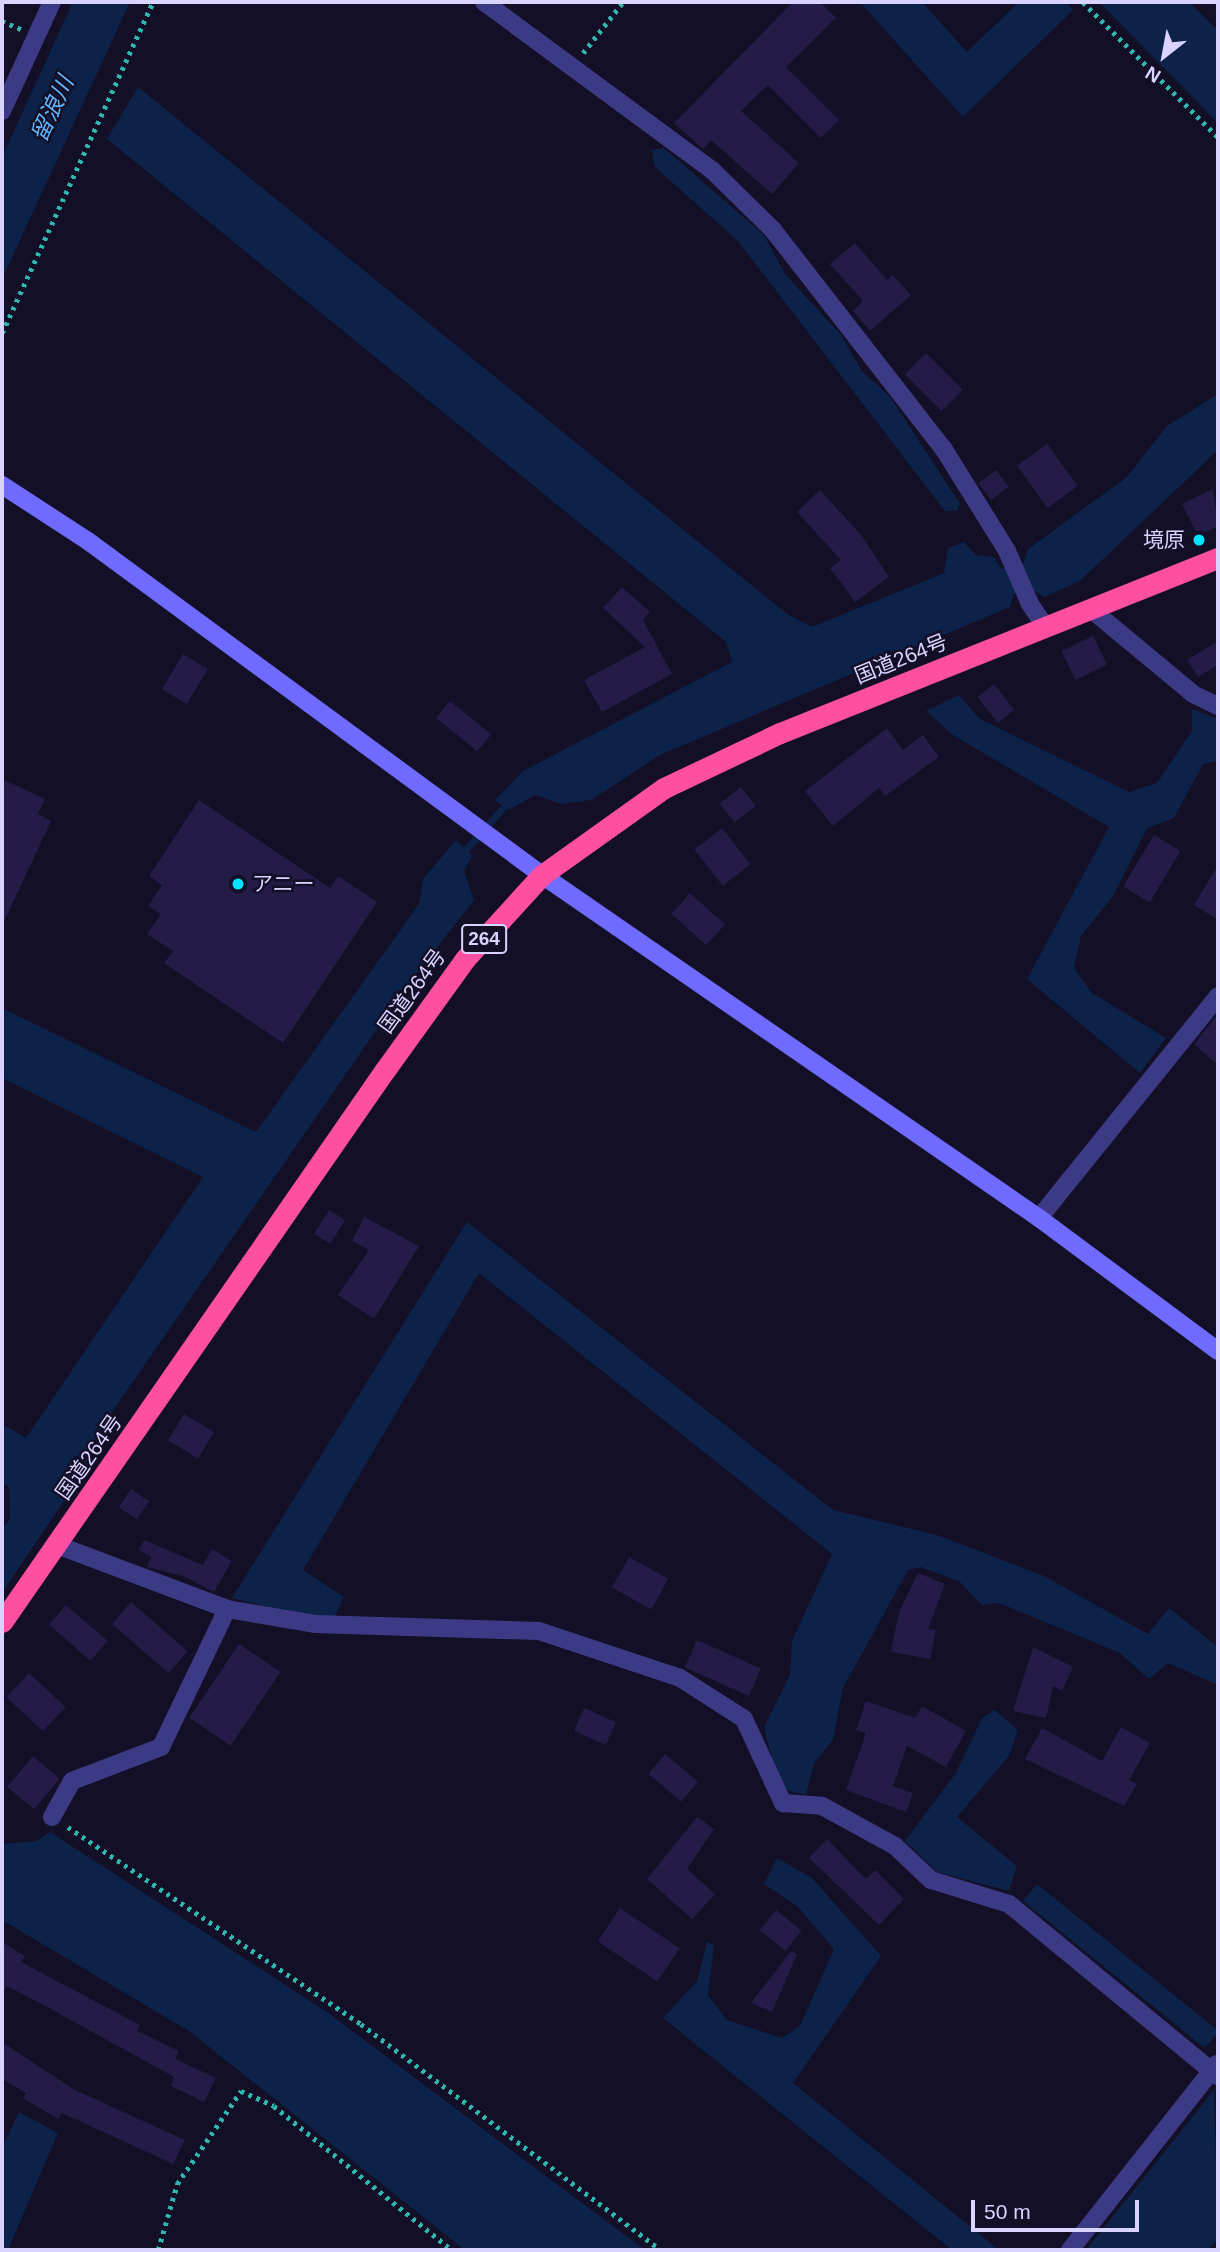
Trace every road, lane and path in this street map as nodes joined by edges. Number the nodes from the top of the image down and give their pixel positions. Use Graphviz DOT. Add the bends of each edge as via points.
graph roads {
  1 [pos="52,2"];
  2 [pos="153,2"];
  3 [pos="484,2"];
  4 [pos="623,2"];
  5 [pos="1083,2"];
  6 [pos="573,64"];
  7 [pos="2,111"];
  8 [pos="1218,136"];
  9 [pos="2,332"];
  10 [pos="2,485"];
  11 [pos="1218,558"];
  12 [pos="1092,610"];
  13 [pos="1046,628"];
  14 [pos="1218,706"];
  15 [pos="542,875"];
  16 [pos="1218,996"];
  17 [pos="1039,1218"];
  18 [pos="1218,1351"];
  19 [pos="57,1545"];
  20 [pos="227,1609"];
  21 [pos="2,1622"];
  22 [pos="52,1817"];
  23 [pos="1216,2070"];
  24 [pos="158,2250"];
  25 [pos="452,2250"];
  26 [pos="661,2250"];
  27 [pos="1070,2250"];
  1 -- 7 [label="street"];
  2 -- 9 [label="path"];
  3 -- 6 [label="street"];
  4 -- 6 [label="path"];
  5 -- 8 [label="path"];
  6 -- 13 [label="street" via="712,170 773,230 943,448 1007,551"];
  10 -- 15 [label="street" via="88,541"];
  11 -- 12 [label="highway, 国道264号 / 264"];
  12 -- 13 [label="highway, 国道264号 / 264"];
  12 -- 14 [label="street" via="1192,694"];
  13 -- 15 [label="highway, 国道264号 / 264" via="780,733 664,789"];
  15 -- 17 [label="street"];
  15 -- 19 [label="highway, 国道264号 / 264" via="465,959"];
  16 -- 17 [label="street"];
  17 -- 18 [label="street"];
  19 -- 20 [label="street"];
  19 -- 21 [label="highway, 国道264号 / 264"];
  20 -- 22 [label="street" via="161,1747 72,1781"];
  20 -- 23 [label="street" via="315,1624 539,1631 680,1678 744,1719 783,1803 822,1806 895,1846 931,1880 1009,1904"];
  22 -- 26 [label="path" via="361,2024"];
  23 -- 27 [label="street"];
  24 -- 25 [label="path" via="177,2184 241,2091 274,2106"];
}
